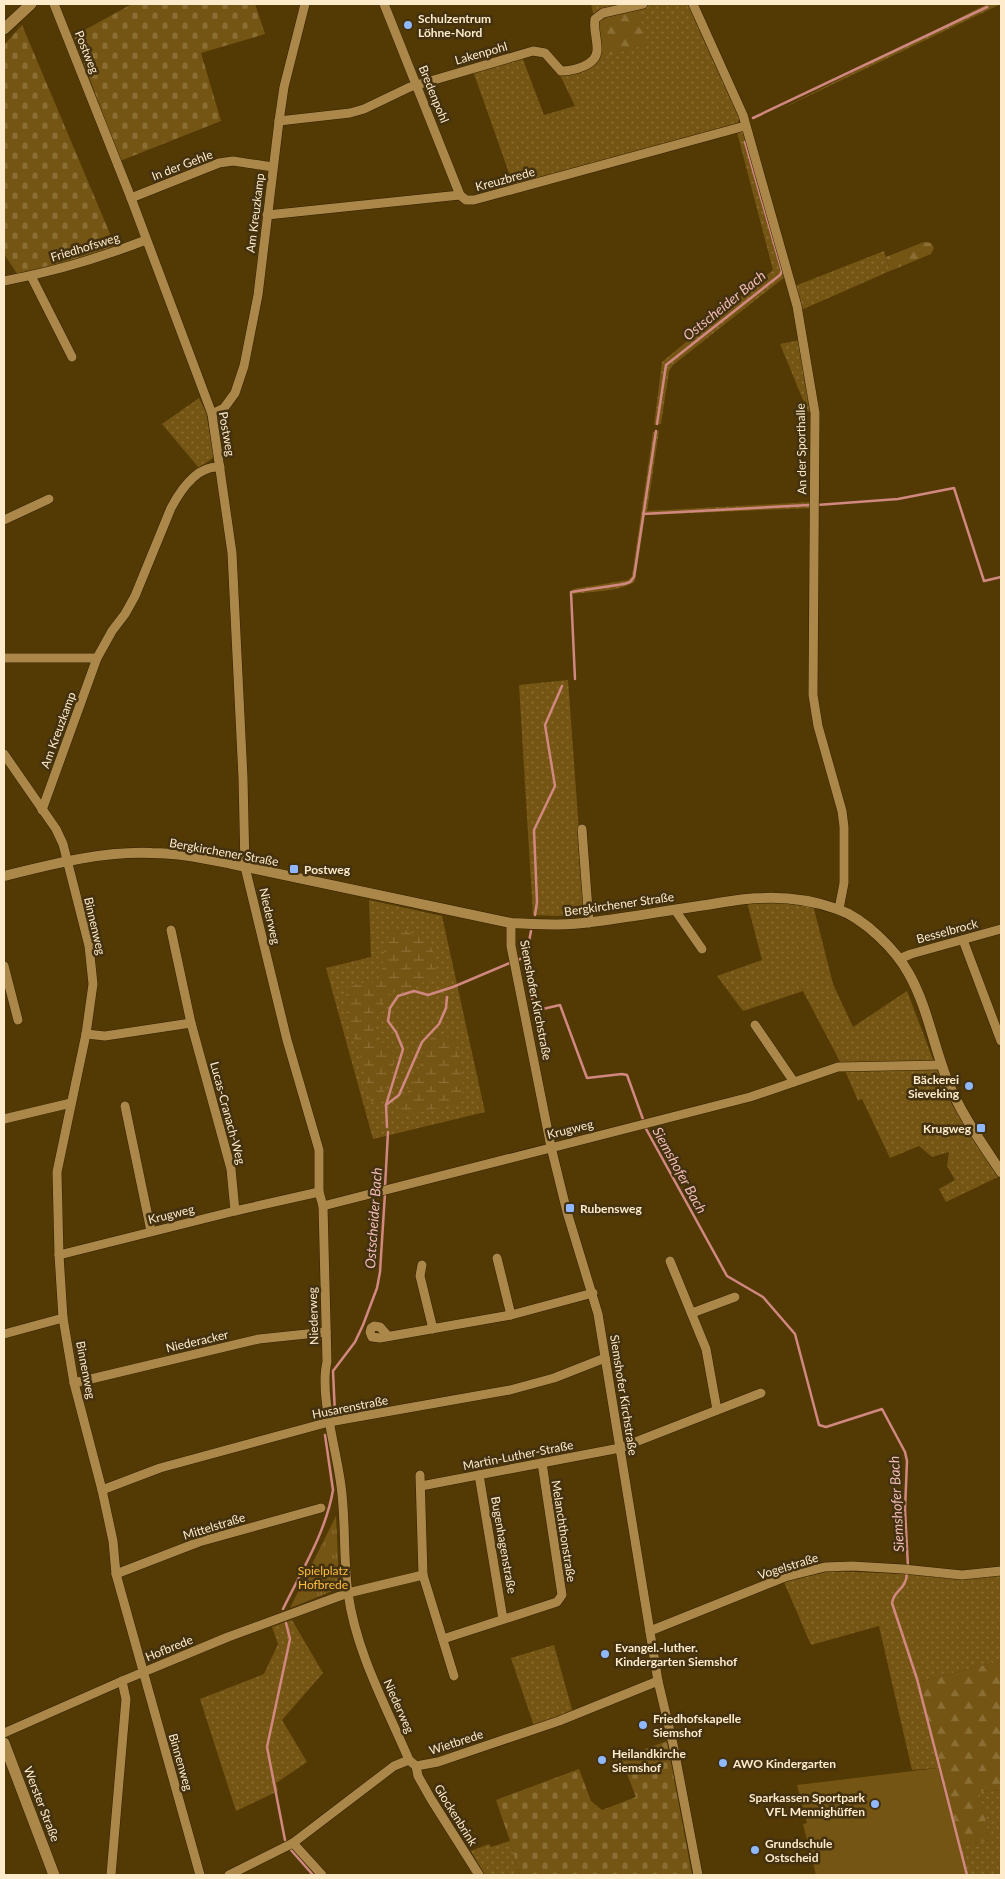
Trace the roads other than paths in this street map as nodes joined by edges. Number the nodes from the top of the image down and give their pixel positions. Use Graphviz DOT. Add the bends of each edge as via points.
graph roads {
  1 [pos="31,4"];
  2 [pos="54,4"];
  3 [pos="305,4"];
  4 [pos="384,4"];
  5 [pos="642,4"];
  6 [pos="693,4"];
  7 [pos="4,29"];
  8 [pos="417,84"];
  9 [pos="279,121"];
  10 [pos="745,126"];
  11 [pos="272,167"];
  12 [pos="460,195"];
  13 [pos="131,198"];
  14 [pos="267,215"];
  15 [pos="146,240"];
  16 [pos="31,276"];
  17 [pos="4,281"];
  18 [pos="72,357"];
  19 [pos="212,414"];
  20 [pos="220,467"];
  21 [pos="49,499"];
  22 [pos="4,520"];
  23 [pos="4,658"];
  24 [pos="97,658"];
  25 [pos="4,754"];
  26 [pos="42,810"];
  27 [pos="582,829"];
  28 [pos="67,862"];
  29 [pos="246,867"];
  30 [pos="4,876"];
  31 [pos="839,909"];
  32 [pos="675,910"];
  33 [pos="511,923"];
  34 [pos="588,923"];
  35 [pos="1001,929"];
  36 [pos="171,930"];
  37 [pos="963,940"];
  38 [pos="702,949"];
  39 [pos="899,959"];
  40 [pos="4,966"];
  41 [pos="18,1020"];
  42 [pos="191,1023"];
  43 [pos="755,1025"];
  44 [pos="86,1034"];
  45 [pos="1001,1041"];
  46 [pos="941,1065"];
  47 [pos="794,1082"];
  48 [pos="71,1103"];
  49 [pos="125,1106"];
  50 [pos="4,1119"];
  51 [pos="551,1147"];
  52 [pos="1001,1172"];
  53 [pos="319,1192"];
  54 [pos="323,1206"];
  55 [pos="236,1210"];
  56 [pos="151,1231"];
  57 [pos="59,1255"];
  58 [pos="497,1258"];
  59 [pos="670,1260"];
  60 [pos="422,1265"];
  61 [pos="593,1293"];
  62 [pos="735,1297"];
  63 [pos="692,1314"];
  64 [pos="511,1315"];
  65 [pos="63,1318"];
  66 [pos="433,1329"];
  67 [pos="326,1332"];
  68 [pos="4,1334"];
  69 [pos="388,1336"];
  70 [pos="605,1358"];
  71 [pos="74,1383"];
  72 [pos="761,1393"];
  73 [pos="716,1410"];
  74 [pos="329,1422"];
  75 [pos="620,1448"];
  76 [pos="542,1463"];
  77 [pos="420,1475"];
  78 [pos="479,1475"];
  79 [pos="421,1486"];
  80 [pos="102,1490"];
  81 [pos="321,1508"];
  82 [pos="1001,1571"];
  83 [pos="116,1574"];
  84 [pos="423,1575"];
  85 [pos="348,1593"];
  86 [pos="503,1619"];
  87 [pos="650,1630"];
  88 [pos="443,1639"];
  89 [pos="142,1672"];
  90 [pos="454,1676"];
  91 [pos="122,1681"];
  92 [pos="658,1681"];
  93 [pos="4,1733"];
  94 [pos="4,1743"];
  95 [pos="413,1763"];
  96 [pos="293,1843"];
  97 [pos="54,1875"];
  98 [pos="111,1875"];
  99 [pos="200,1875"];
  100 [pos="229,1875"];
  101 [pos="322,1875"];
  102 [pos="479,1875"];
  103 [pos="698,1875"];
  1 -- 7 [label="main road"];
  2 -- 13 [label="street, Postweg"];
  3 -- 9 [label="street, Am Kreuzkamp"];
  4 -- 8 [label="street, Bredenpohl"];
  5 -- 8 [label="street, Lakenpohl" via="595,19 597,52 595,58 581,67 561,71 545,53 532,51"];
  6 -- 10 [label="street, An der Sporthalle"];
  8 -- 9 [label="street, Lakenpohl" via="350,113"];
  8 -- 12 [label="street, Bredenpohl"];
  9 -- 11 [label="street, Am Kreuzkamp"];
  10 -- 12 [label="street, Kreuzbrede" via="474,200 466,200"];
  10 -- 31 [label="street, An der Sporthalle" via="797,306 815,413 813,695 844,827 844,883"];
  11 -- 13 [label="street, In der Gehle" via="233,161 219,163"];
  11 -- 14 [label="street, Am Kreuzkamp"];
  12 -- 14 [label="street, Kreuzbrede"];
  13 -- 15 [label="street, Postweg"];
  14 -- 19 [label="street, Am Kreuzkamp" via="258,294 244,366 236,393 224,408"];
  15 -- 16 [label="street, Friedhofsweg"];
  15 -- 19 [label="street, Postweg"];
  16 -- 17 [label="street, Friedhofsweg"];
  16 -- 18 [label="street"];
  19 -- 20 [label="street, Postweg"];
  20 -- 24 [label="street, Am Kreuzkamp" via="210,466 197,473 178,494 135,596"];
  20 -- 29 [label="street, Postweg" via="232,553"];
  21 -- 22 [label="street"];
  23 -- 24 [label="street"];
  24 -- 26 [label="street, Am Kreuzkamp"];
  25 -- 26 [label="street, Binnenweg"];
  26 -- 28 [label="street, Binnenweg" via="56,829"];
  27 -- 34 [label="street"];
  28 -- 29 [label="street, Bergkirchener Straße" via="152,852"];
  28 -- 30 [label="street, Bergkirchener Straße"];
  28 -- 44 [label="street, Binnenweg" via="91,962 93,984"];
  29 -- 33 [label="street, Bergkirchener Straße"];
  29 -- 53 [label="street, Niederweg" via="287,1040 319,1150"];
  31 -- 32 [label="street, Bergkirchener Straße" via="810,902 762,898"];
  31 -- 39 [label="street, Bergkirchener Straße" via="878,936"];
  32 -- 34 [label="street, Bergkirchener Straße"];
  32 -- 38 [label="street"];
  33 -- 34 [label="street, Bergkirchener Straße"];
  33 -- 51 [label="street, Siemshofer Kirchstraße" via="511,946"];
  35 -- 37 [label="street, Besselbrock"];
  36 -- 42 [label="street, Lucas-Cranach-Weg"];
  37 -- 39 [label="street, Besselbrock"];
  37 -- 45 [label="street"];
  39 -- 46 [label="street, Bergkirchener Straße" via="917,991"];
  40 -- 41 [label="street"];
  42 -- 44 [label="street" via="105,1036"];
  42 -- 55 [label="street, Lucas-Cranach-Weg" via="231,1169"];
  43 -- 47 [label="street"];
  44 -- 48 [label="street, Binnenweg"];
  46 -- 47 [label="street, Krugweg" via="838,1067"];
  46 -- 52 [label="street, Bergkirchener Straße" via="954,1096"];
  47 -- 51 [label="street, Krugweg" via="750,1097"];
  48 -- 50 [label="street"];
  48 -- 57 [label="street, Binnenweg" via="57,1172"];
  49 -- 56 [label="street"];
  51 -- 54 [label="street, Krugweg"];
  51 -- 61 [label="street, Siemshofer Kirchstraße" via="566,1212"];
  53 -- 54 [label="street, Niederweg"];
  53 -- 55 [label="street, Krugweg"];
  54 -- 67 [label="street, Niederweg"];
  55 -- 56 [label="street, Krugweg"];
  56 -- 57 [label="street, Krugweg"];
  57 -- 65 [label="street, Binnenweg"];
  58 -- 64 [label="street"];
  59 -- 63 [label="street"];
  60 -- 66 [label="street" via="420,1276"];
  61 -- 64 [label="street"];
  61 -- 70 [label="street, Siemshofer Kirchstraße"];
  62 -- 63 [label="street"];
  63 -- 73 [label="street" via="706,1349"];
  64 -- 66 [label="street"];
  65 -- 68 [label="street"];
  65 -- 71 [label="street, Binnenweg"];
  66 -- 69 [label="street"];
  67 -- 71 [label="street, Niederacker" via="259,1340"];
  67 -- 74 [label="street, Niederweg" via="328,1362 324,1373"];
  70 -- 74 [label="street, Husarenstraße" via="554,1378 510,1390"];
  70 -- 75 [label="street, Siemshofer Kirchstraße"];
  71 -- 80 [label="street, Binnenweg"];
  72 -- 73 [label="street, Martin-Luther-Straße"];
  73 -- 75 [label="street, Martin-Luther-Straße"];
  74 -- 80 [label="street, Husarenstraße" via="160,1468"];
  74 -- 85 [label="street, Niederweg" via="342,1488"];
  75 -- 76 [label="street, Martin-Luther-Straße"];
  75 -- 87 [label="street, Siemshofer Kirchstraße"];
  76 -- 78 [label="street, Martin-Luther-Straße"];
  76 -- 86 [label="street, Melanchthonstraße" via="562,1596 557,1602"];
  77 -- 79 [label="street"];
  78 -- 79 [label="street, Martin-Luther-Straße"];
  78 -- 86 [label="street, Bugenhagenstraße"];
  79 -- 84 [label="street"];
  80 -- 83 [label="street, Binnenweg"];
  81 -- 83 [label="street, Mittelstraße" via="199,1542"];
  82 -- 87 [label="street, Vogelstraße" via="962,1575 825,1566 785,1577"];
  83 -- 89 [label="street, Binnenweg"];
  84 -- 85 [label="street"];
  84 -- 88 [label="street"];
  85 -- 89 [label="street, Hofbrede"];
  85 -- 95 [label="street, Niederweg" via="359,1645"];
  86 -- 88 [label="street, Melanchthonstraße"];
  87 -- 92 [label="street, Siemshofer Kirchstraße"];
  88 -- 90 [label="street"];
  89 -- 91 [label="street, Hofbrede"];
  89 -- 99 [label="street, Binnenweg"];
  91 -- 93 [label="street, Hofbrede"];
  91 -- 98 [label="street" via="126,1699"];
  92 -- 95 [label="street, Wietbrede" via="559,1721 438,1762"];
  92 -- 103 [label="street, Siemshofer Kirchstraße"];
  94 -- 97 [label="main road, Werster Straße"];
  95 -- 96 [label="street, Wietbrede" via="394,1766"];
  95 -- 102 [label="street, Glockenbrink" via="431,1799"];
  96 -- 100 [label="street, Wietbrede"];
  96 -- 101 [label="street"];
}
